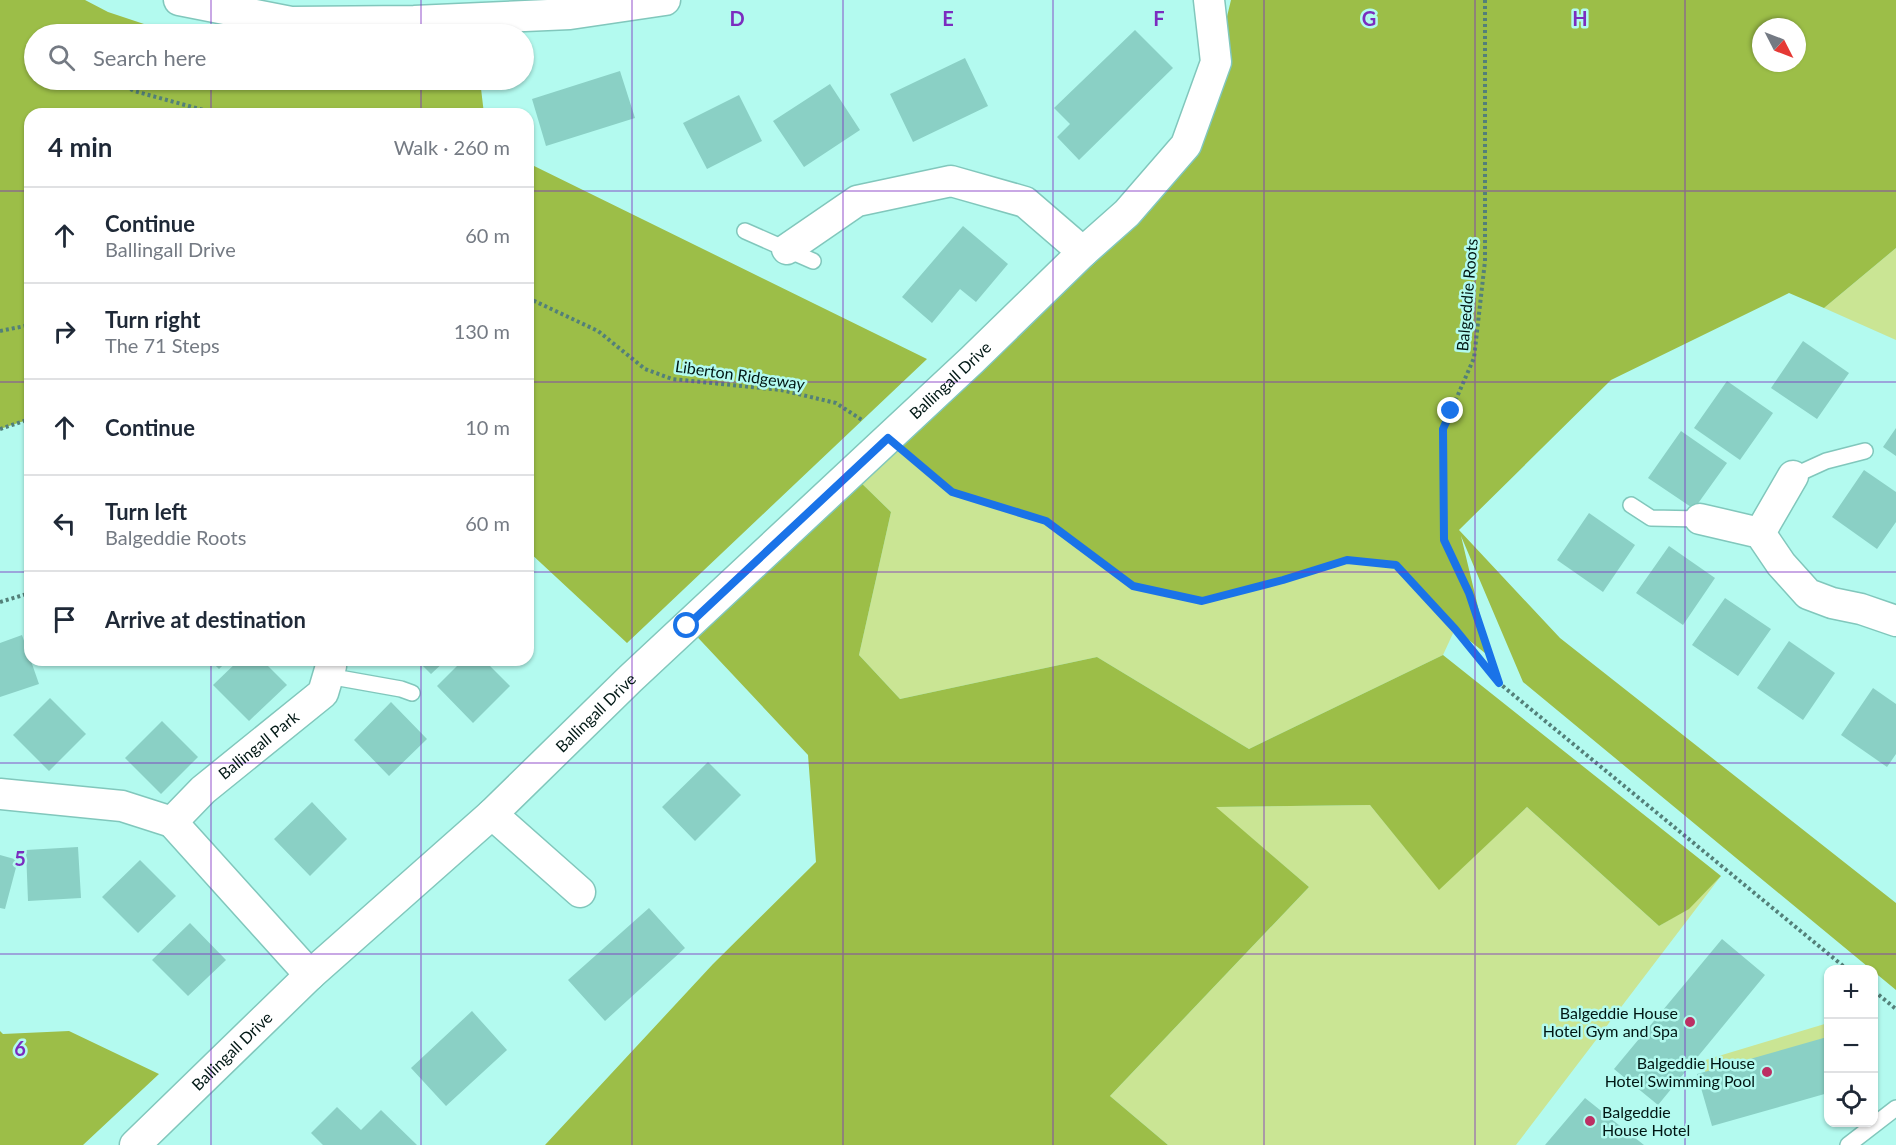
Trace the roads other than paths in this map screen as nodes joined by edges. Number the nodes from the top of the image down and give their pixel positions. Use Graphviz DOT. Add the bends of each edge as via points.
graph roads {
  1 [pos="179,0"];
  2 [pos="663,0"];
  3 [pos="1209,0"];
  4 [pos="745,231"];
  5 [pos="1083,252"];
  6 [pos="800,255"];
  7 [pos="1865,451"];
  8 [pos="1793,476"];
  9 [pos="1631,505"];
  10 [pos="1700,519"];
  11 [pos="1760,533"];
  12 [pos="1896,621"];
  13 [pos="328,668"];
  14 [pos="412,693"];
  15 [pos="0,794"];
  16 [pos="492,814"];
  17 [pos="172,822"];
  18 [pos="579,892"];
  19 [pos="310,975"];
  20 [pos="1896,1108"];
  21 [pos="135,1145"];
  22 [pos="1848,1145"];
  1 -- 2 [label="street" via="291,22 570,14"];
  3 -- 5 [label="street, Ballingall Drive" via="1216,62 1186,145 1127,213"];
  4 -- 6 [label="lane"];
  5 -- 6 [label="street" via="1025,202 951,181 857,201"];
  5 -- 16 [label="street, Ballingall Drive"];
  7 -- 8 [label="lane"];
  8 -- 11 [label="street"];
  9 -- 10 [label="lane" via="1651,518"];
  10 -- 11 [label="street"];
  11 -- 12 [label="street" via="1808,594"];
  13 -- 14 [label="lane"];
  13 -- 17 [label="street, Ballingall Park" via="323,693 203,790"];
  15 -- 17 [label="street" via="122,806"];
  16 -- 18 [label="street"];
  16 -- 19 [label="street, Ballingall Drive"];
  17 -- 19 [label="street"];
  19 -- 21 [label="street, Ballingall Drive"];
  20 -- 22 [label="lane"];
}
